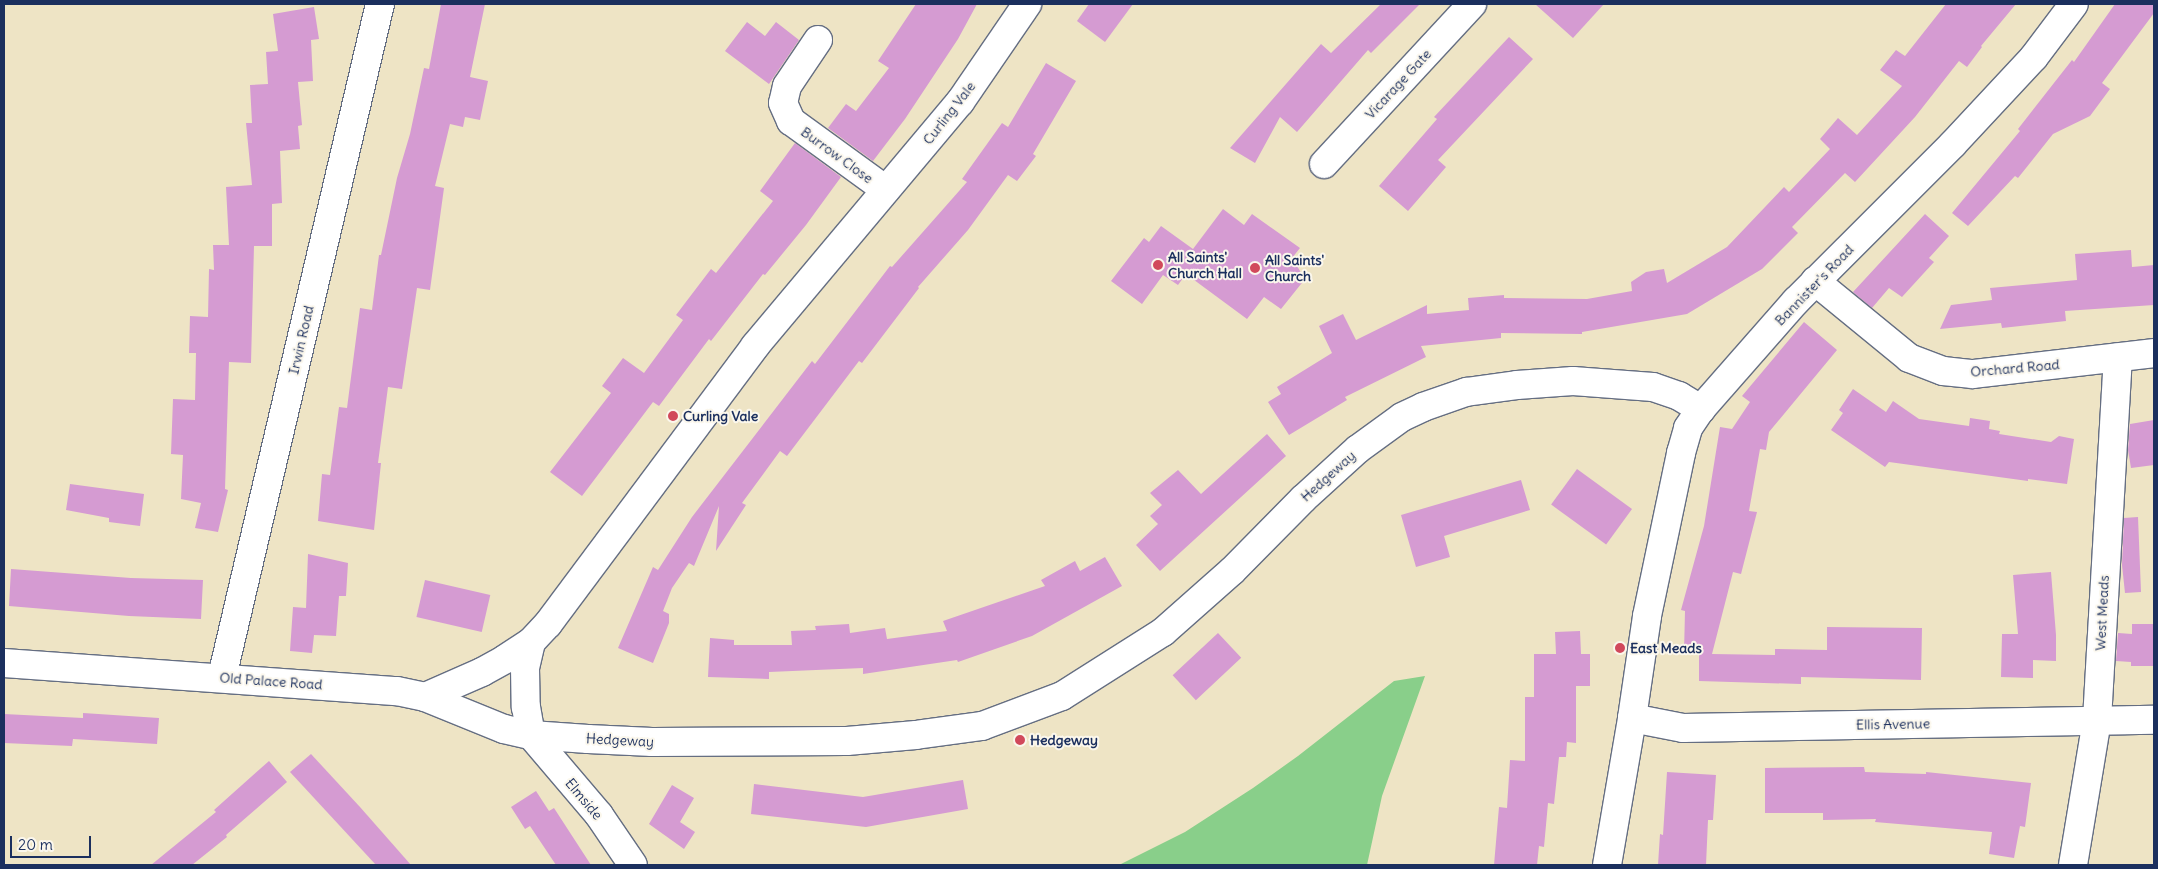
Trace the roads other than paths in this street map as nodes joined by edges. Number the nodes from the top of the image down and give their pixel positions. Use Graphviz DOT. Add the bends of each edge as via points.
graph roads {
  1 [pos="380,4"];
  2 [pos="1027,4"];
  3 [pos="1472,4"];
  4 [pos="2074,4"];
  5 [pos="818,40"];
  6 [pos="1324,164"];
  7 [pos="886,190"];
  8 [pos="1815,281"];
  9 [pos="2154,353"];
  10 [pos="2118,358"];
  11 [pos="1701,409"];
  12 [pos="531,642"];
  13 [pos="4,663"];
  14 [pos="222,677"];
  15 [pos="425,697"];
  16 [pos="1632,718"];
  17 [pos="2097,720"];
  18 [pos="2154,720"];
  19 [pos="531,734"];
  20 [pos="633,865"];
  21 [pos="1607,865"];
  22 [pos="2073,865"];
  1 -- 14 [label="street, Irwin Road"];
  2 -- 7 [label="street, Curling Vale" via="960,102"];
  3 -- 6 [label="street, Vicarage Gate"];
  4 -- 8 [label="street, Bannister's Road" via="2034,57 1959,138"];
  5 -- 7 [label="street, Burrow Close" via="787,86 784,103 790,120"];
  7 -- 12 [label="street, Curling Vale" via="755,346 563,605"];
  8 -- 10 [label="street, Orchard Road" via="1909,358 1943,371 1973,374"];
  8 -- 11 [label="street, Bannister's Road"];
  9 -- 10 [label="street, Orchard Road"];
  10 -- 17 [label="street, West Meads"];
  11 -- 16 [label="street, Bannister's Road" via="1688,428 1681,453 1647,616"];
  11 -- 19 [label="street, Hedgeway" via="1679,396 1652,387 1573,381 1466,392 1423,407 1402,417 1358,449 1232,571 1163,632 1062,696 982,726 847,741 652,742"];
  12 -- 15 [label="street, Curling Vale" via="482,672"];
  12 -- 19 [label="street, Curling Vale" via="525,668 526,707"];
  13 -- 14 [label="street, Old Palace Road"];
  14 -- 15 [label="street, Old Palace Road" via="397,691"];
  15 -- 19 [label="street, Old Palace Road" via="504,729"];
  16 -- 17 [label="street, Ellis Avenue" via="1683,728"];
  16 -- 21 [label="street"];
  17 -- 18 [label="street, Ellis Avenue"];
  17 -- 22 [label="street, West Meads"];
  19 -- 20 [label="street, Elmside" via="599,815"];
}
